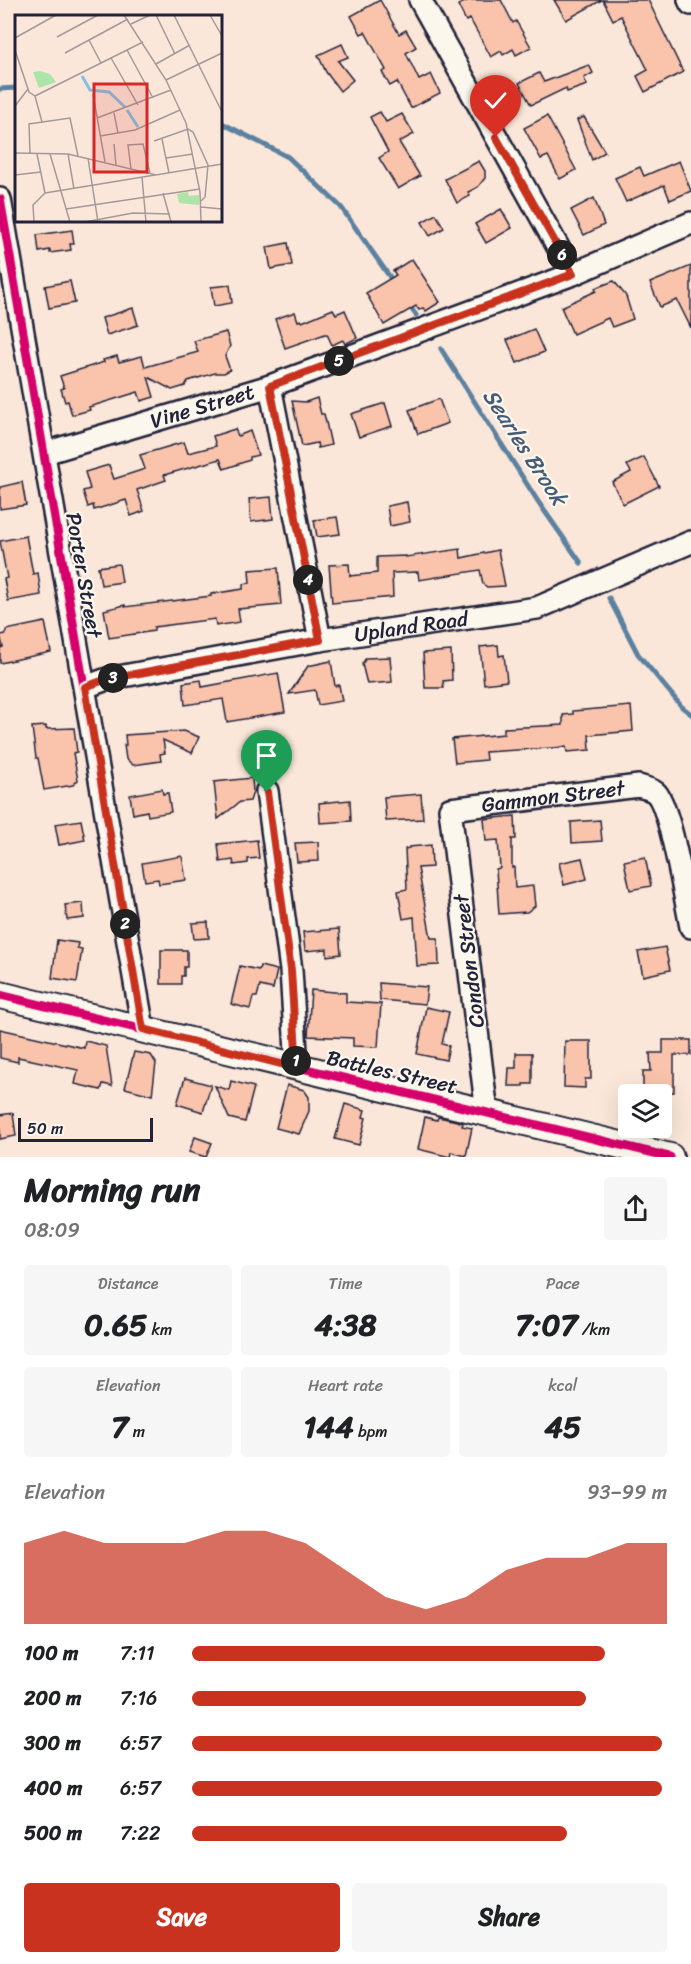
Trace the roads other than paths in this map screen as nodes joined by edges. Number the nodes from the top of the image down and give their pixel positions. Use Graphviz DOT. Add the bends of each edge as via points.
graph roads {
  1 [pos="420,0"];
  2 [pos="689,0"];
  3 [pos="691,4"];
  4 [pos="0,199"];
  5 [pos="691,223"];
  6 [pos="573,274"];
  7 [pos="270,386"];
  8 [pos="45,453"];
  9 [pos="691,542"];
  10 [pos="320,640"];
  11 [pos="85,687"];
  12 [pos="267,792"];
  13 [pos="450,809"];
  14 [pos="691,927"];
  15 [pos="0,995"];
  16 [pos="143,1029"];
  17 [pos="297,1068"];
  18 [pos="487,1113"];
  19 [pos="626,1151"];
  20 [pos="670,1157"];
  1 -- 6 [label="street"];
  2 -- 3 [label="street"];
  4 -- 8 [label="street, Porter Street"];
  5 -- 6 [label="street, Vine Street"];
  6 -- 7 [label="street, Vine Street"];
  7 -- 8 [label="street, Vine Street"];
  7 -- 10 [label="street"];
  8 -- 11 [label="street, Porter Street"];
  9 -- 10 [label="street, Upland Road" via="537,608"];
  10 -- 11 [label="street, Upland Road" via="107,679"];
  11 -- 16 [label="street, Porter Street"];
  12 -- 17 [label="street" via="291,970"];
  13 -- 14 [label="street, Gammon Street" via="639,786 655,792 663,804"];
  13 -- 18 [label="street, Condon Street"];
  15 -- 16 [label="street, Battles Street"];
  16 -- 17 [label="street, Battles Street"];
  17 -- 18 [label="street, Battles Street"];
  18 -- 19 [label="street, Battles Street"];
  19 -- 20 [label="street, Battles Street"];
}
